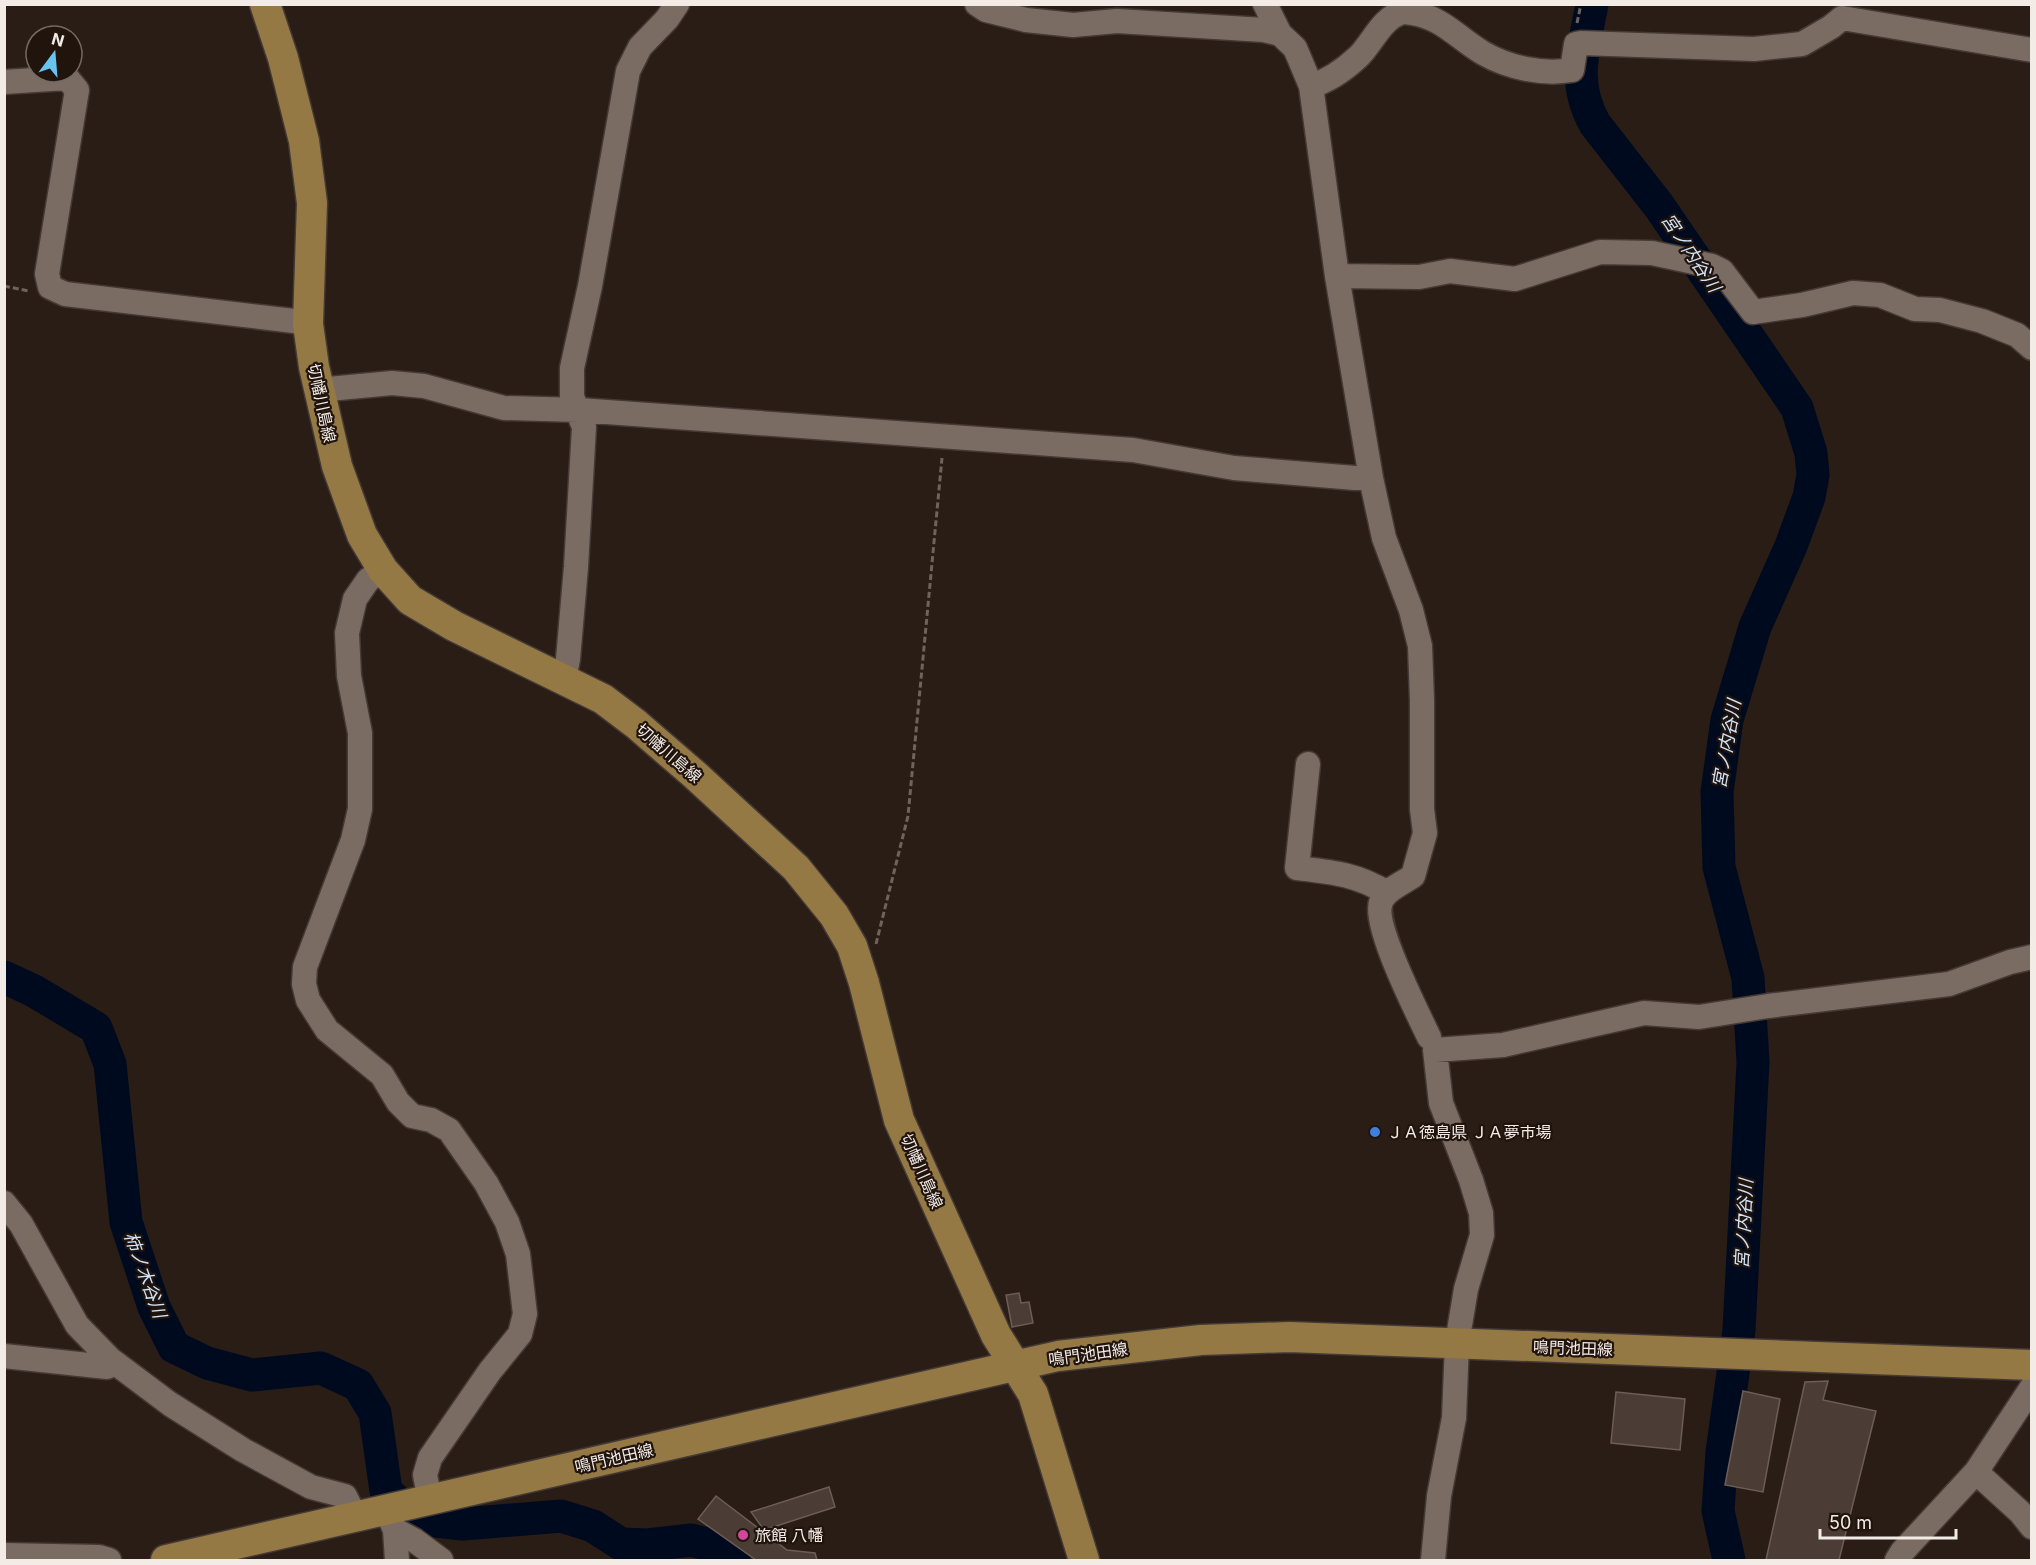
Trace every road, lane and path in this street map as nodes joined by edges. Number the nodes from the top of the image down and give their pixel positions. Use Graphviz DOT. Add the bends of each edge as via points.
graph roads {
  1 [pos="265,4"];
  2 [pos="676,4"];
  3 [pos="978,4"];
  4 [pos="1265,4"];
  5 [pos="1280,34"];
  6 [pos="2031,50"];
  7 [pos="4,82"];
  8 [pos="1311,86"];
  9 [pos="1337,276"];
  10 [pos="308,324"];
  11 [pos="2031,348"];
  12 [pos="318,390"];
  13 [pos="579,410"];
  14 [pos="944,435"];
  15 [pos="1371,478"];
  16 [pos="383,570"];
  17 [pos="564,680"];
  18 [pos="1308,764"];
  19 [pos="1387,893"];
  20 [pos="875,950"];
  21 [pos="2031,957"];
  22 [pos="1429,1037"];
  23 [pos="4,1203"];
  24 [pos="1457,1343"];
  25 [pos="4,1356"];
  26 [pos="110,1359"];
  27 [pos="2031,1365"];
  28 [pos="1015,1366"];
  29 [pos="2031,1387"];
  30 [pos="1976,1472"];
  31 [pos="403,1510"];
  32 [pos="355,1516"];
  33 [pos="2031,1527"];
  34 [pos="4,1555"];
  35 [pos="109,1560"];
  36 [pos="166,1560"];
  37 [pos="397,1560"];
  38 [pos="441,1560"];
  39 [pos="1084,1560"];
  40 [pos="1433,1560"];
  41 [pos="1897,1560"];
  1 -- 10 [label="main road, 切幡川島線" via="304,141 312,203"];
  2 -- 13 [label="street" via="640,47 627,70 572,368 572,397"];
  3 -- 5 [label="street" via="986,10 1073,25 1117,21"];
  4 -- 5 [label="street"];
  5 -- 8 [label="street" via="1295,48"];
  6 -- 8 [label="street" via="1842,18 1802,44 1754,49 1576,44 1572,70 1555,73 1506,64 1482,53 1449,27 1422,15 1403,12 1386,22 1358,57 1325,82"];
  7 -- 10 [label="street" via="67,78 77,90 47,274 50,287 65,294"];
  8 -- 9 [label="street"];
  9 -- 11 [label="street" via="1419,277 1450,271 1515,279 1600,252 1652,253 1722,271 1753,312 1854,293 1880,295 1915,309 1940,310 1982,321 2017,336"];
  9 -- 15 [label="street"];
  10 -- 12 [label="main road, 切幡川島線"];
  12 -- 13 [label="street" via="392,383 424,386 504,408"];
  12 -- 16 [label="main road, 切幡川島線" via="337,466 362,535"];
  13 -- 14 [label="street"];
  13 -- 17 [label="street" via="584,439"];
  14 -- 15 [label="street" via="1133,450 1233,468"];
  14 -- 20 [label="path" via="908,816"];
  15 -- 19 [label="street" via="1383,538 1411,610 1420,646 1425,833 1413,876"];
  16 -- 17 [label="main road, 切幡川島線" via="410,600"];
  16 -- 31 [label="street" via="368,580 355,599 347,633 349,676 360,733 360,809 353,840 305,967 304,984 308,1000 327,1030 382,1075 398,1102 412,1116 449,1130 486,1183 507,1222 518,1254 525,1314 520,1334 430,1458"];
  17 -- 28 [label="main road, 切幡川島線" via="603,699 695,775 796,868 834,915 852,946 864,983 899,1120 996,1335"];
  18 -- 19 [label="street" via="1296,868 1343,873 1371,882"];
  19 -- 22 [label="street" via="1380,903 1380,918 1405,988"];
  21 -- 24 [label="street" via="1949,984 1699,1017 1644,1013 1503,1045 1436,1050 1441,1103 1481,1213 1482,1235 1466,1288"];
  23 -- 26 [label="street" via="21,1224 77,1325"];
  24 -- 27 [label="main road, 鳴門池田線"];
  24 -- 28 [label="main road, 鳴門池田線" via="1289,1337 1202,1340 1058,1356"];
  24 -- 40 [label="street" via="1454,1418 1439,1496"];
  25 -- 26 [label="street" via="107,1367"];
  26 -- 32 [label="street" via="170,1404 243,1450 311,1487 345,1497"];
  28 -- 31 [label="main road, 鳴門池田線"];
  28 -- 39 [label="main road, 切幡川島線" via="1036,1403"];
  29 -- 30 [label="street"];
  30 -- 33 [label="street"];
  30 -- 41 [label="street"];
  31 -- 32 [label="main road, 鳴門池田線"];
  31 -- 37 [label="street"];
  31 -- 38 [label="street" via="414,1540"];
  32 -- 36 [label="main road, 鳴門池田線"];
  34 -- 35 [label="street"];
}
